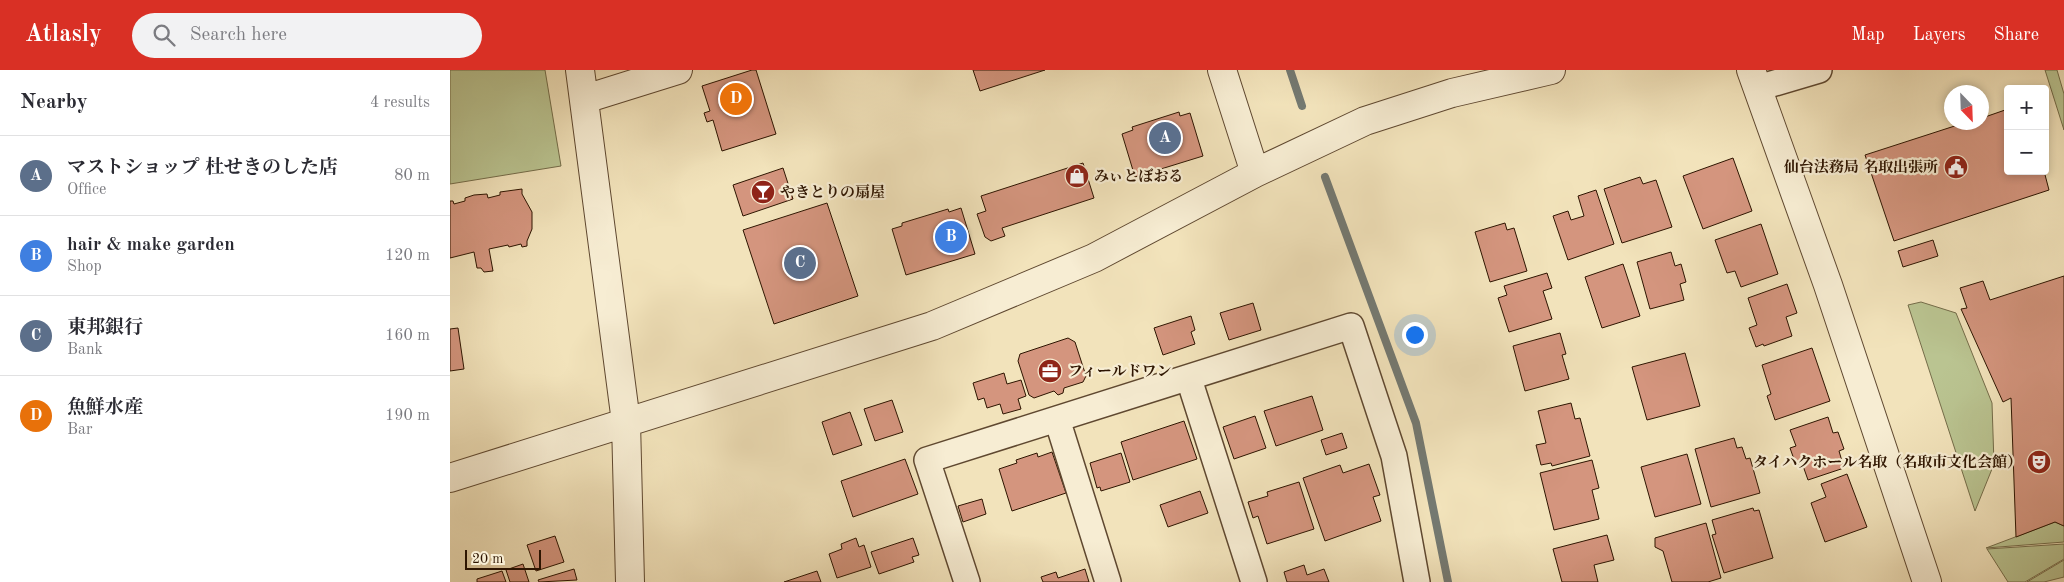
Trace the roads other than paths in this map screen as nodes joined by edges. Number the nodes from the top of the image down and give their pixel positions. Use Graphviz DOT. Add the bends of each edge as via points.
graph roads {
  1 [pos="580,70"];
  2 [pos="678,70"];
  3 [pos="1222,70"];
  4 [pos="1551,70"];
  5 [pos="1819,70"];
  6 [pos="1754,79"];
  7 [pos="585,98"];
  8 [pos="1255,173"];
  9 [pos="1189,379"];
  10 [pos="1057,419"];
  11 [pos="626,422"];
  12 [pos="450,478"];
  13 [pos="630,582"];
  14 [pos="967,582"];
  15 [pos="1108,582"];
  16 [pos="1254,582"];
  17 [pos="1417,582"];
  18 [pos="1927,582"];
  1 -- 7 [label="street"];
  2 -- 7 [label="street"];
  3 -- 8 [label="street"];
  4 -- 8 [label="street" via="1452,93 1365,121"];
  5 -- 6 [label="street"];
  6 -- 18 [label="street" via="1828,285"];
  7 -- 11 [label="street"];
  8 -- 11 [label="street" via="1094,258 940,322"];
  9 -- 10 [label="street"];
  9 -- 16 [label="street"];
  9 -- 17 [label="street" via="1351,326 1394,456"];
  10 -- 14 [label="street" via="927,460"];
  10 -- 15 [label="street"];
  11 -- 12 [label="street"];
  11 -- 13 [label="street"];
}
